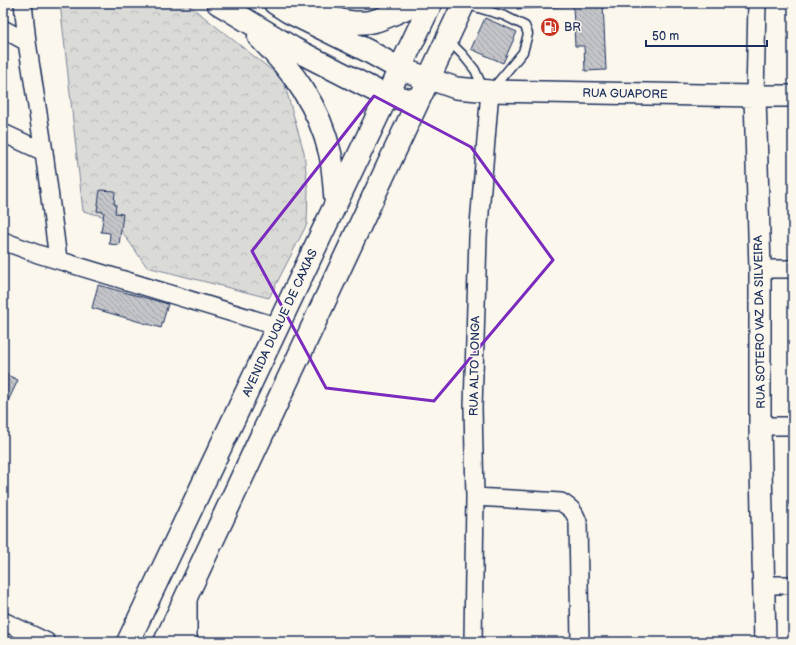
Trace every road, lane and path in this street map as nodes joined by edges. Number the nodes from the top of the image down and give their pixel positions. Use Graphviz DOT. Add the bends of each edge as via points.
graph roads {
  1 [pos="23,3"];
  2 [pos="218,3"];
  3 [pos="275,3"];
  4 [pos="290,3"];
  5 [pos="414,3"];
  6 [pos="431,3"];
  7 [pos="464,3"];
  8 [pos="757,3"];
  9 [pos="238,16"];
  10 [pos="3,30"];
  11 [pos="448,40"];
  12 [pos="26,42"];
  13 [pos="400,69"];
  14 [pos="430,79"];
  15 [pos="456,88"];
  16 [pos="487,91"];
  17 [pos="386,96"];
  18 [pos="755,96"];
  19 [pos="793,96"];
  20 [pos="418,102"];
  21 [pos="3,132"];
  22 [pos="44,152"];
  23 [pos="336,204"];
  24 [pos="3,240"];
  25 [pos="58,259"];
  26 [pos="760,269"];
  27 [pos="793,269"];
  28 [pos="278,327"];
  29 [pos="760,426"];
  30 [pos="793,426"];
  31 [pos="474,497"];
  32 [pos="764,585"];
  33 [pos="793,585"];
  34 [pos="186,597"];
  35 [pos="3,621"];
  36 [pos="47,642"];
  37 [pos="128,642"];
  38 [pos="166,642"];
  39 [pos="186,642"];
  40 [pos="474,642"];
  41 [pos="580,642"];
  42 [pos="765,642"];
  1 -- 12 [label="street"];
  2 -- 9 [label="main road"];
  3 -- 13 [label="main road, RUA GUAPORE"];
  4 -- 5 [label="main road" via="333,18 352,22 373,22"];
  6 -- 13 [label="main road, AVENIDA DUQUE DE CAXIAS"];
  7 -- 11 [label="main road"];
  7 -- 16 [label="lane" via="512,19 525,26 528,34 523,52"];
  8 -- 18 [label="street, RUA SOTERO VAZ DA SILVEIRA"];
  9 -- 17 [label="main road" via="294,49"];
  9 -- 23 [label="main road" via="274,52 312,103 323,126 331,154"];
  10 -- 12 [label="street"];
  11 -- 14 [label="main road"];
  11 -- 16 [label="lane" via="475,70"];
  12 -- 22 [label="street"];
  13 -- 14 [label="main road, RUA GUAPORE"];
  13 -- 17 [label="main road, AVENIDA DUQUE DE CAXIAS"];
  14 -- 15 [label="street, RUA GUAPORE"];
  14 -- 20 [label="main road"];
  15 -- 16 [label="street, RUA GUAPORE"];
  15 -- 20 [label="street, RUA GUAPORE"];
  16 -- 18 [label="street, RUA GUAPORE"];
  16 -- 31 [label="street, RUA ALTO LONGA" via="478,236 473,408"];
  17 -- 20 [label="main road"];
  17 -- 23 [label="main road, AVENIDA DUQUE DE CAXIAS"];
  18 -- 19 [label="street, RUA GUAPORE"];
  18 -- 26 [label="street, RUA SOTERO VAZ DA SILVEIRA"];
  20 -- 34 [label="main road"];
  21 -- 22 [label="street"];
  22 -- 25 [label="street"];
  23 -- 28 [label="main road, AVENIDA DUQUE DE CAXIAS"];
  24 -- 25 [label="street"];
  25 -- 28 [label="street"];
  26 -- 27 [label="street"];
  26 -- 29 [label="street, RUA SOTERO VAZ DA SILVEIRA"];
  28 -- 37 [label="main road, AVENIDA DUQUE DE CAXIAS"];
  29 -- 30 [label="street"];
  29 -- 32 [label="street, RUA SOTERO VAZ DA SILVEIRA"];
  31 -- 40 [label="street, RUA ALTO LONGA"];
  31 -- 41 [label="street" via="562,502 575,513 578,522"];
  32 -- 33 [label="street"];
  32 -- 42 [label="street, RUA SOTERO VAZ DA SILVEIRA"];
  34 -- 38 [label="main road"];
  34 -- 39 [label="street"];
  35 -- 36 [label="street"];
}
